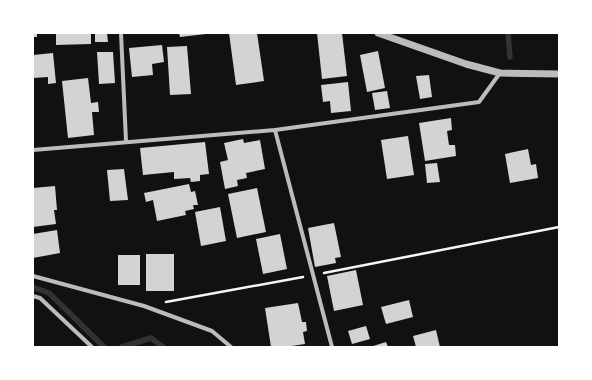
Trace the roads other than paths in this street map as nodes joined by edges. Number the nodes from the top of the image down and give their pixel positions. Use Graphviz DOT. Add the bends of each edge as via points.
graph roads {
  1 [pos="121,33"];
  2 [pos="378,33"];
  3 [pos="500,73"];
  4 [pos="559,74"];
  5 [pos="275,130"];
  6 [pos="126,141"];
  7 [pos="33,150"];
  8 [pos="33,276"];
  9 [pos="33,296"];
  10 [pos="92,347"];
  11 [pos="231,347"];
  12 [pos="332,347"];
  1 -- 6 [label="street"];
  2 -- 3 [label="street" via="459,62"];
  3 -- 4 [label="street"];
  3 -- 5 [label="street" via="479,102"];
  5 -- 6 [label="street"];
  5 -- 12 [label="street"];
  6 -- 7 [label="street"];
  8 -- 11 [label="street" via="144,306 212,331"];
  9 -- 10 [label="street" via="40,298"];
}
